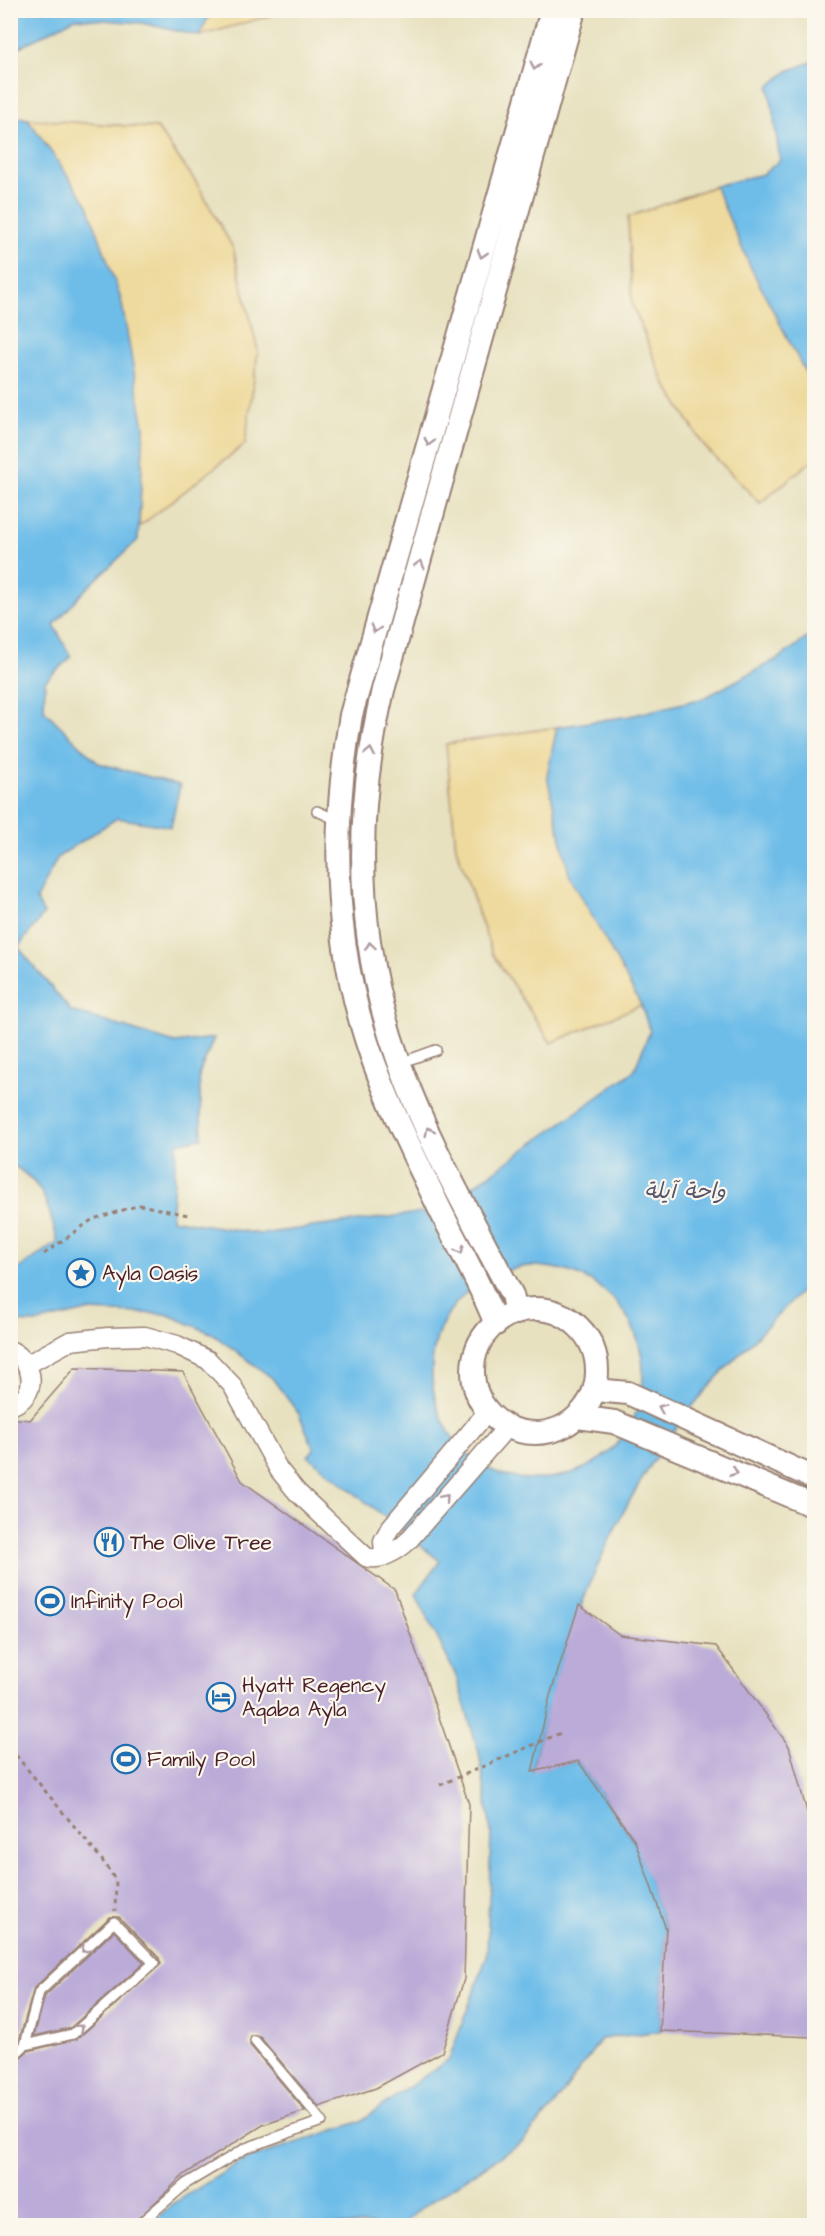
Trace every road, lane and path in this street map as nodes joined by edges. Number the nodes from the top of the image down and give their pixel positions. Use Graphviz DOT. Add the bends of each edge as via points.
graph roads {
  1 [pos="552,10"];
  2 [pos="574,10"];
  3 [pos="436,1050"];
  4 [pos="400,1064"];
  5 [pos="378,1071"];
  6 [pos="188,1215"];
  7 [pos="44,1254"];
  8 [pos="514,1304"];
  9 [pos="493,1317"];
  10 [pos="10,1350"];
  11 [pos="28,1364"];
  12 [pos="595,1390"];
  13 [pos="10,1406"];
  14 [pos="578,1417"];
  15 [pos="483,1418"];
  16 [pos="700,1425"];
  17 [pos="502,1432"];
  18 [pos="685,1452"];
  19 [pos="814,1478"];
  20 [pos="814,1506"];
  21 [pos="384,1554"];
  22 [pos="563,1732"];
  23 [pos="10,1748"];
  24 [pos="440,1785"];
  25 [pos="114,1922"];
  26 [pos="255,2041"];
  27 [pos="25,2045"];
  28 [pos="10,2059"];
  29 [pos="137,2226"];
  1 -- 5 [label="street, one-way" via="351,715 327,815 348,970"];
  4 -- 2 [label="street, one-way" via="377,991 367,925 363,825 367,771 386,680"];
  3 -- 4 [label="lane"];
  4 -- 5 [label="lane"];
  8 -- 4 [label="street, one-way"];
  5 -- 9 [label="street, one-way" via="434,1198"];
  6 -- 7 [label="path" via="140,1205 93,1219"];
  8 -- 9 [label="street"];
  8 -- 12 [label="street" via="549,1311 579,1327 596,1356"];
  9 -- 15 [label="street" via="474,1366"];
  10 -- 11 [label="street"];
  11 -- 13 [label="street" via="31,1386 26,1396"];
  11 -- 21 [label="street" via="70,1341 126,1336 145,1336 177,1345 208,1360 232,1385 279,1470 297,1492 366,1557"];
  12 -- 14 [label="street"];
  16 -- 12 [label="street, one-way" via="628,1393"];
  14 -- 17 [label="street" via="563,1428 544,1433"];
  14 -- 18 [label="street" via="614,1422"];
  15 -- 17 [label="street"];
  15 -- 21 [label="street" via="390,1528 382,1541"];
  16 -- 18 [label="street"];
  16 -- 19 [label="street"];
  21 -- 17 [label="street, one-way" via="395,1552 407,1542"];
  18 -- 20 [label="street, one-way"];
  22 -- 24 [label="path"];
  23 -- 25 [label="path" via="116,1881"];
  25 -- 27 [label="lane, one-way" via="39,1992"];
  27 -- 25 [label="lane, one-way" via="73,2034 154,1963"];
  26 -- 29 [label="lane" via="322,2121 246,2148 187,2183"];
  27 -- 28 [label="lane"];
}
